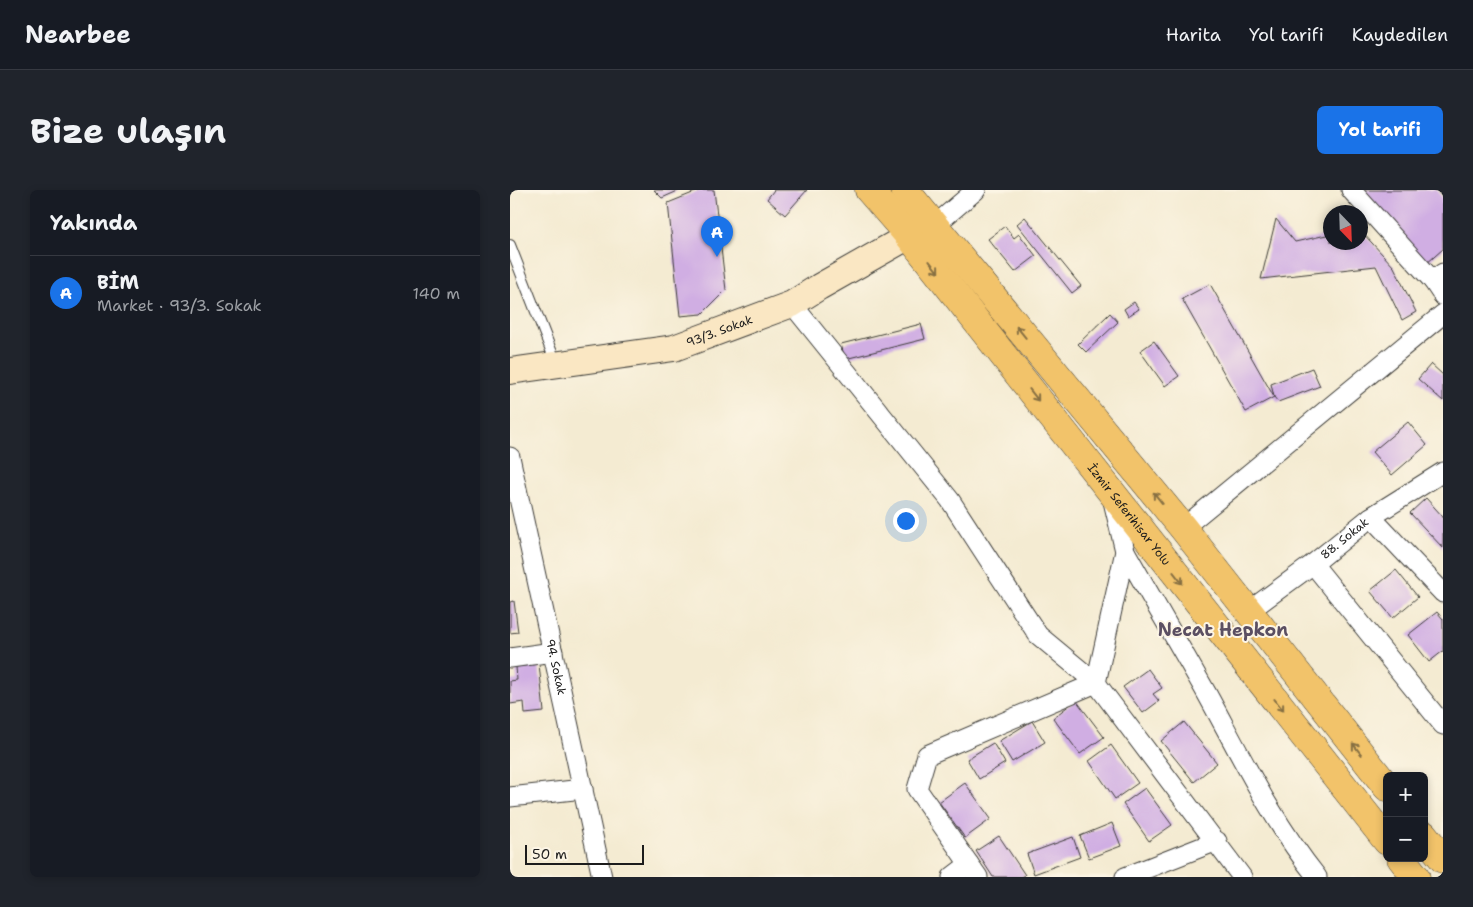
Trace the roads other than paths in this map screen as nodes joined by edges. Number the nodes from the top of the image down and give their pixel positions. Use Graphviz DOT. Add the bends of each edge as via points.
graph roads {
  1 [pos="868,190"];
  2 [pos="905,190"];
  3 [pos="976,190"];
  4 [pos="1351,190"];
  5 [pos="934,226"];
  6 [pos="909,236"];
  7 [pos="510,245"];
  8 [pos="1440,284"];
  9 [pos="792,304"];
  10 [pos="1443,314"];
  11 [pos="556,364"];
  12 [pos="510,371"];
  13 [pos="510,457"];
  14 [pos="1443,472"];
  15 [pos="1110,491"];
  16 [pos="517,515"];
  17 [pos="1371,517"];
  18 [pos="1183,528"];
  19 [pos="1125,551"];
  20 [pos="1313,564"];
  21 [pos="1443,593"];
  22 [pos="1249,611"];
  23 [pos="553,652"];
  24 [pos="510,658"];
  25 [pos="1096,683"];
  26 [pos="1443,725"];
  27 [pos="1383,782"];
  28 [pos="582,789"];
  29 [pos="510,797"];
  30 [pos="1383,836"];
  31 [pos="1428,840"];
  32 [pos="1216,841"];
  33 [pos="1443,859"];
  34 [pos="1404,862"];
  35 [pos="973,871"];
  36 [pos="602,877"];
  37 [pos="952,877"];
  38 [pos="1125,877"];
  39 [pos="1242,877"];
  40 [pos="1317,877"];
  41 [pos="1416,877"];
  1 -- 6 [label="main road, İzmir Seferihisar Yolu"];
  2 -- 5 [label="main road"];
  3 -- 5 [label="street"];
  4 -- 8 [label="street"];
  5 -- 6 [label="street"];
  18 -- 5 [label="main road, one-way"];
  6 -- 9 [label="street, 93/3. Sokak"];
  6 -- 15 [label="main road, İzmir Seferihisar Yolu, one-way"];
  7 -- 11 [label="lane"];
  9 -- 11 [label="street, 93/3. Sokak" via="674,348"];
  9 -- 25 [label="street" via="950,500 1038,635"];
  10 -- 18 [label="street"];
  11 -- 12 [label="street, 93/3. Sokak"];
  13 -- 16 [label="street, 94. Sokak"];
  14 -- 17 [label="street, 88. Sokak"];
  15 -- 19 [label="street"];
  15 -- 30 [label="main road, İzmir Seferihisar Yolu, one-way"];
  16 -- 23 [label="street, 94. Sokak"];
  17 -- 20 [label="street, 88. Sokak"];
  17 -- 21 [label="street"];
  18 -- 22 [label="main road"];
  19 -- 25 [label="street"];
  19 -- 40 [label="street" via="1207,694 1252,781"];
  20 -- 22 [label="street, 88. Sokak"];
  20 -- 26 [label="street"];
  27 -- 22 [label="main road, one-way"];
  23 -- 24 [label="street"];
  23 -- 28 [label="street, 94. Sokak"];
  25 -- 32 [label="street"];
  25 -- 35 [label="street" via="927,756 917,789"];
  28 -- 29 [label="street"];
  28 -- 36 [label="street, 94. Sokak"];
  31 -- 33 [label="main road"];
  32 -- 38 [label="street"];
  32 -- 39 [label="street"];
  34 -- 41 [label="main road"];
  35 -- 37 [label="street"];
}
